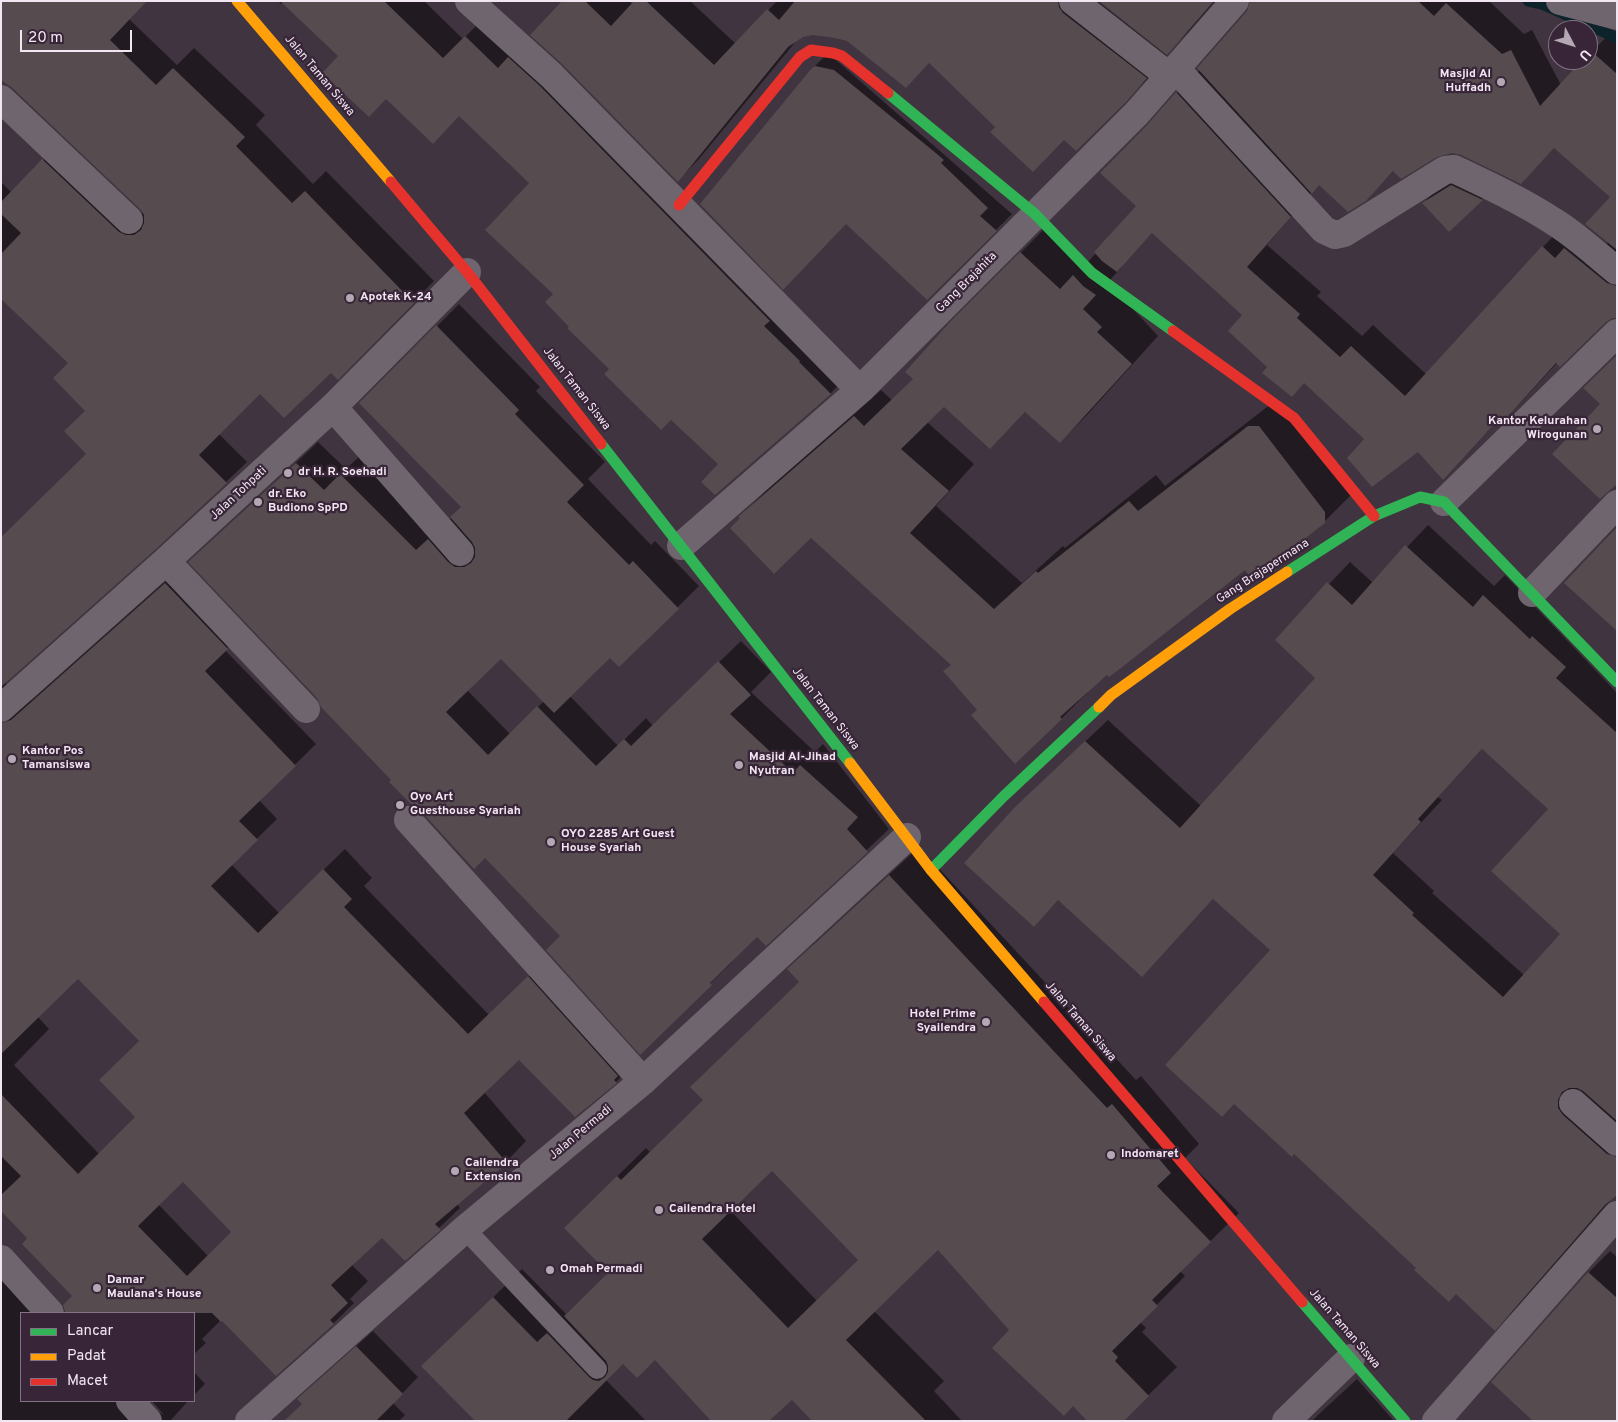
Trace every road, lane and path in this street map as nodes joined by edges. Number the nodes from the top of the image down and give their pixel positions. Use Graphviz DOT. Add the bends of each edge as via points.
graph roads {
  1 [pos="237,1"];
  2 [pos="469,1"];
  3 [pos="1073,1"];
  4 [pos="1235,1"];
  5 [pos="1560,1"];
  6 [pos="1617,16"];
  7 [pos="1173,73"];
  8 [pos="1,99"];
  9 [pos="680,206"];
  10 [pos="1035,214"];
  11 [pos="129,220"];
  12 [pos="1617,271"];
  13 [pos="467,272"];
  14 [pos="1617,333"];
  15 [pos="860,390"];
  16 [pos="334,407"];
  17 [pos="1444,502"];
  18 [pos="1617,504"];
  19 [pos="1374,516"];
  20 [pos="681,546"];
  21 [pos="460,552"];
  22 [pos="166,561"];
  23 [pos="1532,593"];
  24 [pos="1617,682"];
  25 [pos="1,708"];
  26 [pos="306,709"];
  27 [pos="408,820"];
  28 [pos="907,837"];
  29 [pos="931,870"];
  30 [pos="643,1081"];
  31 [pos="1574,1103"];
  32 [pos="1617,1142"];
  33 [pos="1617,1215"];
  34 [pos="465,1229"];
  35 [pos="1,1259"];
  36 [pos="49,1312"];
  37 [pos="1351,1358"];
  38 [pos="597,1369"];
  39 [pos="131,1402"];
  40 [pos="148,1421"];
  41 [pos="249,1421"];
  42 [pos="1286,1421"];
  43 [pos="1405,1421"];
  44 [pos="1436,1421"];
  1 -- 13 [label="street, Jalan Taman Siswa"];
  2 -- 9 [label="street" via="551,75"];
  3 -- 7 [label="street"];
  4 -- 7 [label="street, Gang Brajahita"];
  5 -- 6 [label="street"];
  7 -- 10 [label="street, Gang Brajahita"];
  7 -- 12 [label="street" via="1324,230 1335,235 1344,233 1445,170 1454,169 1554,222"];
  8 -- 11 [label="street"];
  9 -- 10 [label="street" via="800,57 811,50 842,56"];
  9 -- 15 [label="street"];
  10 -- 15 [label="street, Gang Brajahita"];
  10 -- 19 [label="street" via="1092,273 1294,418"];
  13 -- 16 [label="street, Jalan Tohpati"];
  13 -- 20 [label="street, Jalan Taman Siswa"];
  14 -- 17 [label="street"];
  15 -- 20 [label="street, Gang Brajahita"];
  16 -- 21 [label="street"];
  16 -- 22 [label="street, Jalan Tohpati"];
  17 -- 19 [label="street, Gang Brajapermana" via="1420,497"];
  17 -- 23 [label="street"];
  18 -- 23 [label="street"];
  19 -- 29 [label="street, Gang Brajapermana" via="1230,609 1111,695"];
  20 -- 28 [label="street, Jalan Taman Siswa"];
  22 -- 25 [label="street, Jalan Tohpati"];
  22 -- 26 [label="street"];
  23 -- 24 [label="street"];
  27 -- 30 [label="street"];
  28 -- 29 [label="street, Jalan Taman Siswa"];
  28 -- 30 [label="street, Jalan Permadi"];
  29 -- 37 [label="street, Jalan Taman Siswa"];
  30 -- 34 [label="street, Jalan Permadi"];
  31 -- 32 [label="street"];
  33 -- 44 [label="street"];
  34 -- 38 [label="lane"];
  34 -- 41 [label="street, Jalan Permadi"];
  35 -- 36 [label="street"];
  37 -- 42 [label="street"];
  37 -- 43 [label="street, Jalan Taman Siswa"];
  39 -- 40 [label="street"];
}
